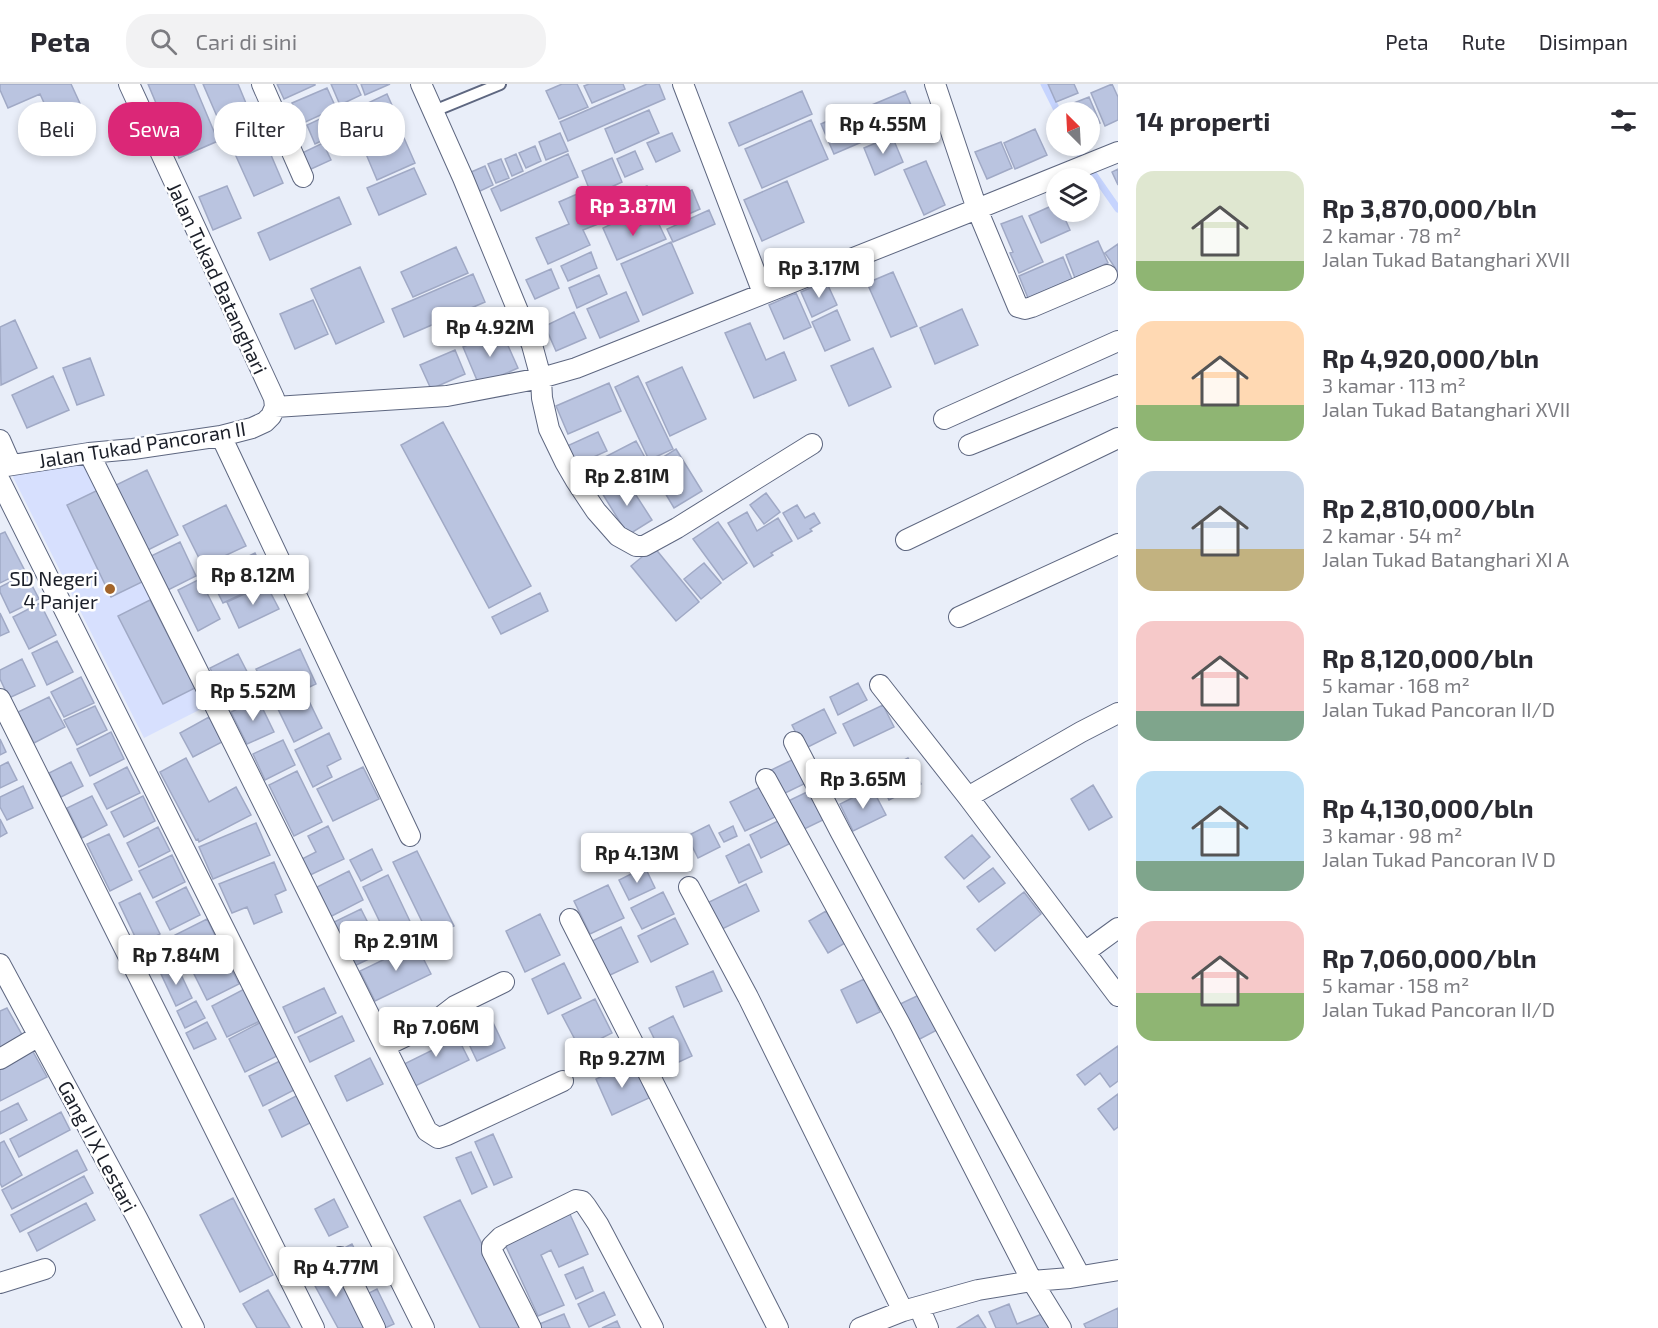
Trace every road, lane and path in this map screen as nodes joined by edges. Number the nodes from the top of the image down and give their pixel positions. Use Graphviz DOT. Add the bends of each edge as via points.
graph roads {
  1 [pos="129,84"];
  2 [pos="262,84"];
  3 [pos="421,84"];
  4 [pos="500,84"];
  5 [pos="683,84"];
  6 [pos="935,84"];
  7 [pos="434,111"];
  8 [pos="1112,154"];
  9 [pos="303,177"];
  10 [pos="977,209"];
  11 [pos="1107,275"];
  12 [pos="763,293"];
  13 [pos="1118,341"];
  14 [pos="541,378"];
  15 [pos="1118,385"];
  16 [pos="275,406"];
  17 [pos="945,419"];
  18 [pos="221,436"];
  19 [pos="1118,438"];
  20 [pos="0,440"];
  21 [pos="812,444"];
  22 [pos="969,445"];
  23 [pos="89,453"];
  24 [pos="4,471"];
  25 [pos="906,540"];
  26 [pos="1118,544"];
  27 [pos="959,617"];
  28 [pos="880,685"];
  29 [pos="0,699"];
  30 [pos="1118,712"];
  31 [pos="794,742"];
  32 [pos="766,779"];
  33 [pos="968,797"];
  34 [pos="410,836"];
  35 [pos="689,887"];
  36 [pos="570,919"];
  37 [pos="1118,928"];
  38 [pos="1085,952"];
  39 [pos="0,964"];
  40 [pos="504,982"];
  41 [pos="1118,996"];
  42 [pos="39,1036"];
  43 [pos="385,1046"];
  44 [pos="0,1059"];
  45 [pos="563,1081"];
  46 [pos="340,1257"];
  47 [pos="45,1269"];
  48 [pos="1118,1270"];
  49 [pos="1080,1276"];
  50 [pos="1032,1281"];
  51 [pos="0,1283"];
  52 [pos="911,1309"];
  53 [pos="194,1328"];
  54 [pos="314,1328"];
  55 [pos="375,1328"];
  56 [pos="424,1328"];
  57 [pos="531,1328"];
  58 [pos="653,1328"];
  59 [pos="778,1328"];
  60 [pos="860,1328"];
  61 [pos="928,1328"];
  62 [pos="1061,1328"];
  1 -- 16 [label="street, Jalan Tukad Batanghari"];
  2 -- 9 [label="street"];
  3 -- 7 [label="street"];
  4 -- 7 [label="lane"];
  5 -- 12 [label="street"];
  6 -- 10 [label="street"];
  7 -- 14 [label="street" via="532,345"];
  8 -- 10 [label="street"];
  10 -- 11 [label="street" via="1018,307 1032,308"];
  10 -- 12 [label="street"];
  12 -- 14 [label="street" via="576,368"];
  13 -- 17 [label="street"];
  14 -- 16 [label="street" via="447,396"];
  14 -- 21 [label="street" via="549,429 564,462 603,519 618,536 636,546 644,546 677,528"];
  15 -- 22 [label="street"];
  16 -- 18 [label="street, Jalan Tukad Pancoran II" via="265,422"];
  18 -- 23 [label="street, Jalan Tukad Pancoran II"];
  18 -- 34 [label="street"];
  19 -- 25 [label="street"];
  20 -- 24 [label="street"];
  23 -- 24 [label="street, Jalan Tukad Pancoran II"];
  23 -- 43 [label="street"];
  24 -- 56 [label="street"];
  26 -- 27 [label="street"];
  28 -- 33 [label="street"];
  29 -- 54 [label="street"];
  30 -- 33 [label="street"];
  31 -- 49 [label="street"];
  32 -- 50 [label="street" via="900,1024"];
  33 -- 38 [label="street"];
  35 -- 52 [label="street"];
  36 -- 59 [label="street"];
  37 -- 38 [label="street"];
  38 -- 41 [label="street"];
  39 -- 42 [label="street, Gang II X Lestari"];
  40 -- 43 [label="street"];
  42 -- 44 [label="street"];
  42 -- 53 [label="street, Gang II X Lestari"];
  43 -- 45 [label="street" via="428,1131 438,1138"];
  46 -- 55 [label="street"];
  47 -- 51 [label="street"];
  48 -- 49 [label="street"];
  49 -- 50 [label="street"];
  50 -- 52 [label="street" via="978,1290"];
  50 -- 62 [label="street"];
  52 -- 60 [label="street"];
  52 -- 61 [label="street"];
  57 -- 58 [label="street" via="492,1246 501,1237 576,1200 586,1206 598,1224"];
}
